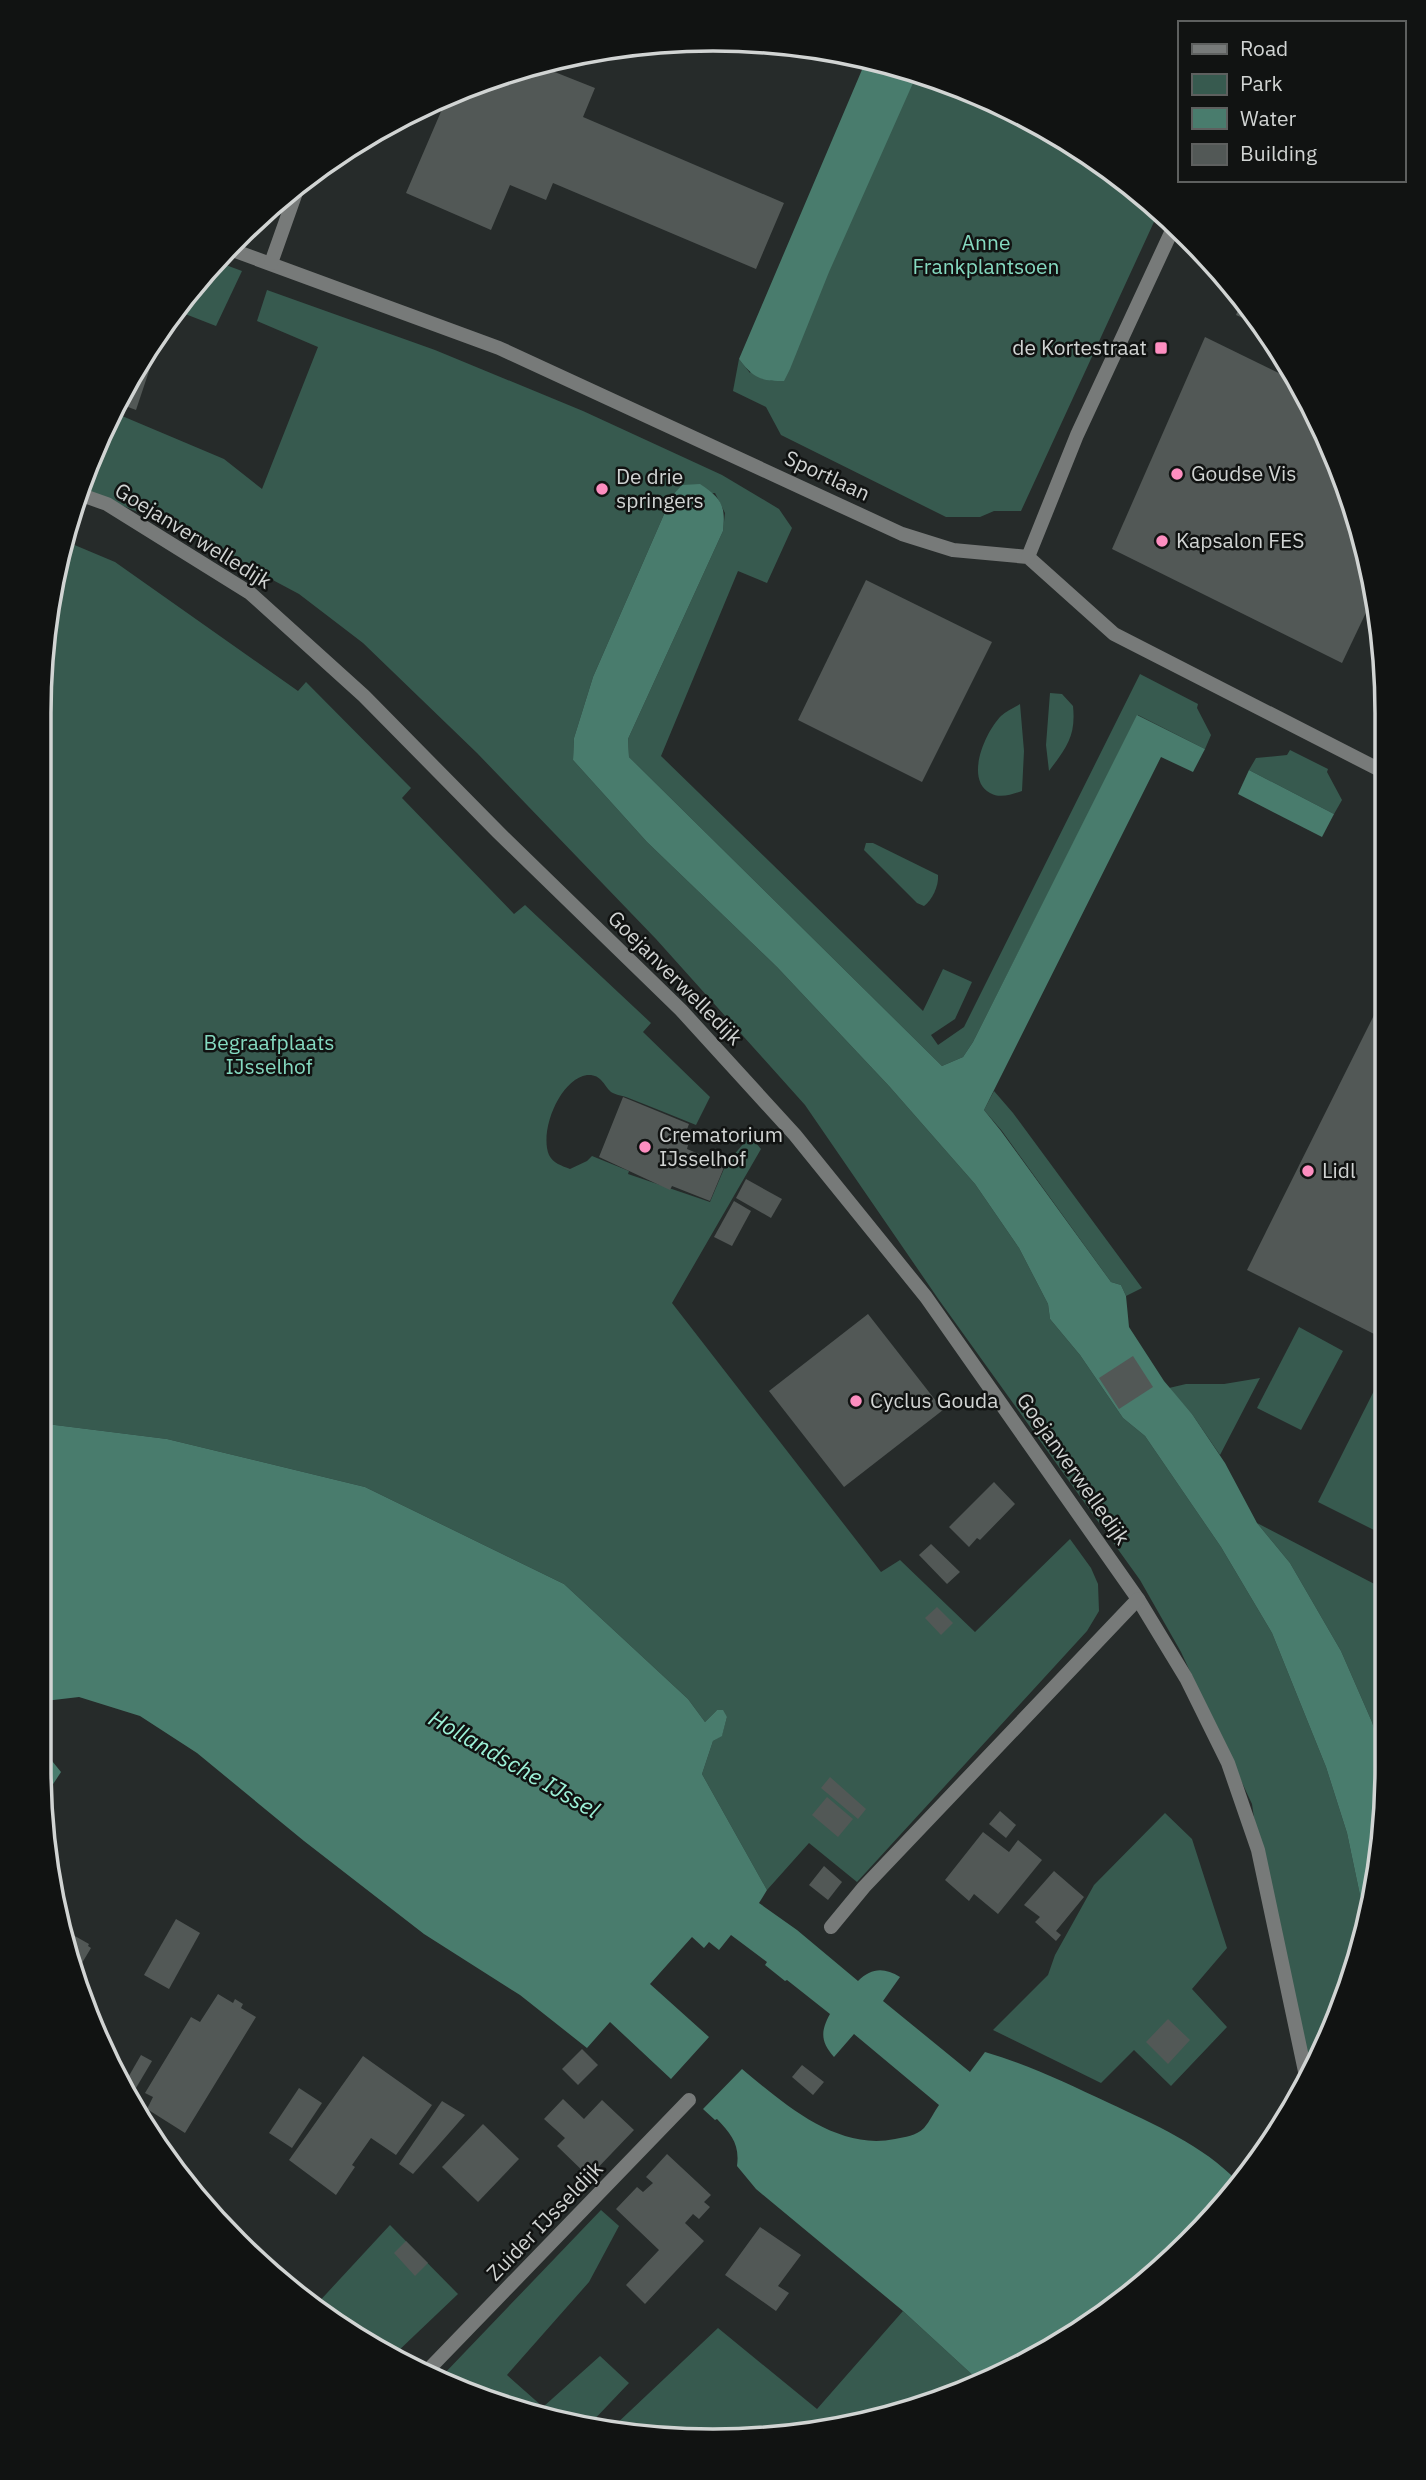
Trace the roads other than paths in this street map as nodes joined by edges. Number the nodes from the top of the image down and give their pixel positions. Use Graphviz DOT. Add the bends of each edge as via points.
graph roads {
  1 [pos="293,202"];
  2 [pos="1170,234"];
  3 [pos="238,252"];
  4 [pos="271,263"];
  5 [pos="87,497"];
  6 [pos="1028,557"];
  7 [pos="1375,768"];
  8 [pos="1138,1599"];
  9 [pos="831,1927"];
  10 [pos="1304,2066"];
  11 [pos="689,2100"];
  12 [pos="432,2366"];
  1 -- 4 [label="street"];
  2 -- 6 [label="street" via="1077,435"];
  3 -- 4 [label="street, Sportlaan"];
  4 -- 6 [label="street, Sportlaan" via="499,348 902,534 953,550"];
  5 -- 8 [label="street, Goejanverwelledijk" via="107,504 250,593 364,696 681,1010 795,1135 926,1297"];
  6 -- 7 [label="street" via="1114,634"];
  8 -- 9 [label="street"];
  8 -- 10 [label="street, Goejanverwelledijk" via="1186,1678 1228,1763 1258,1850"];
  11 -- 12 [label="street, Zuider IJsseldijk"];
}
